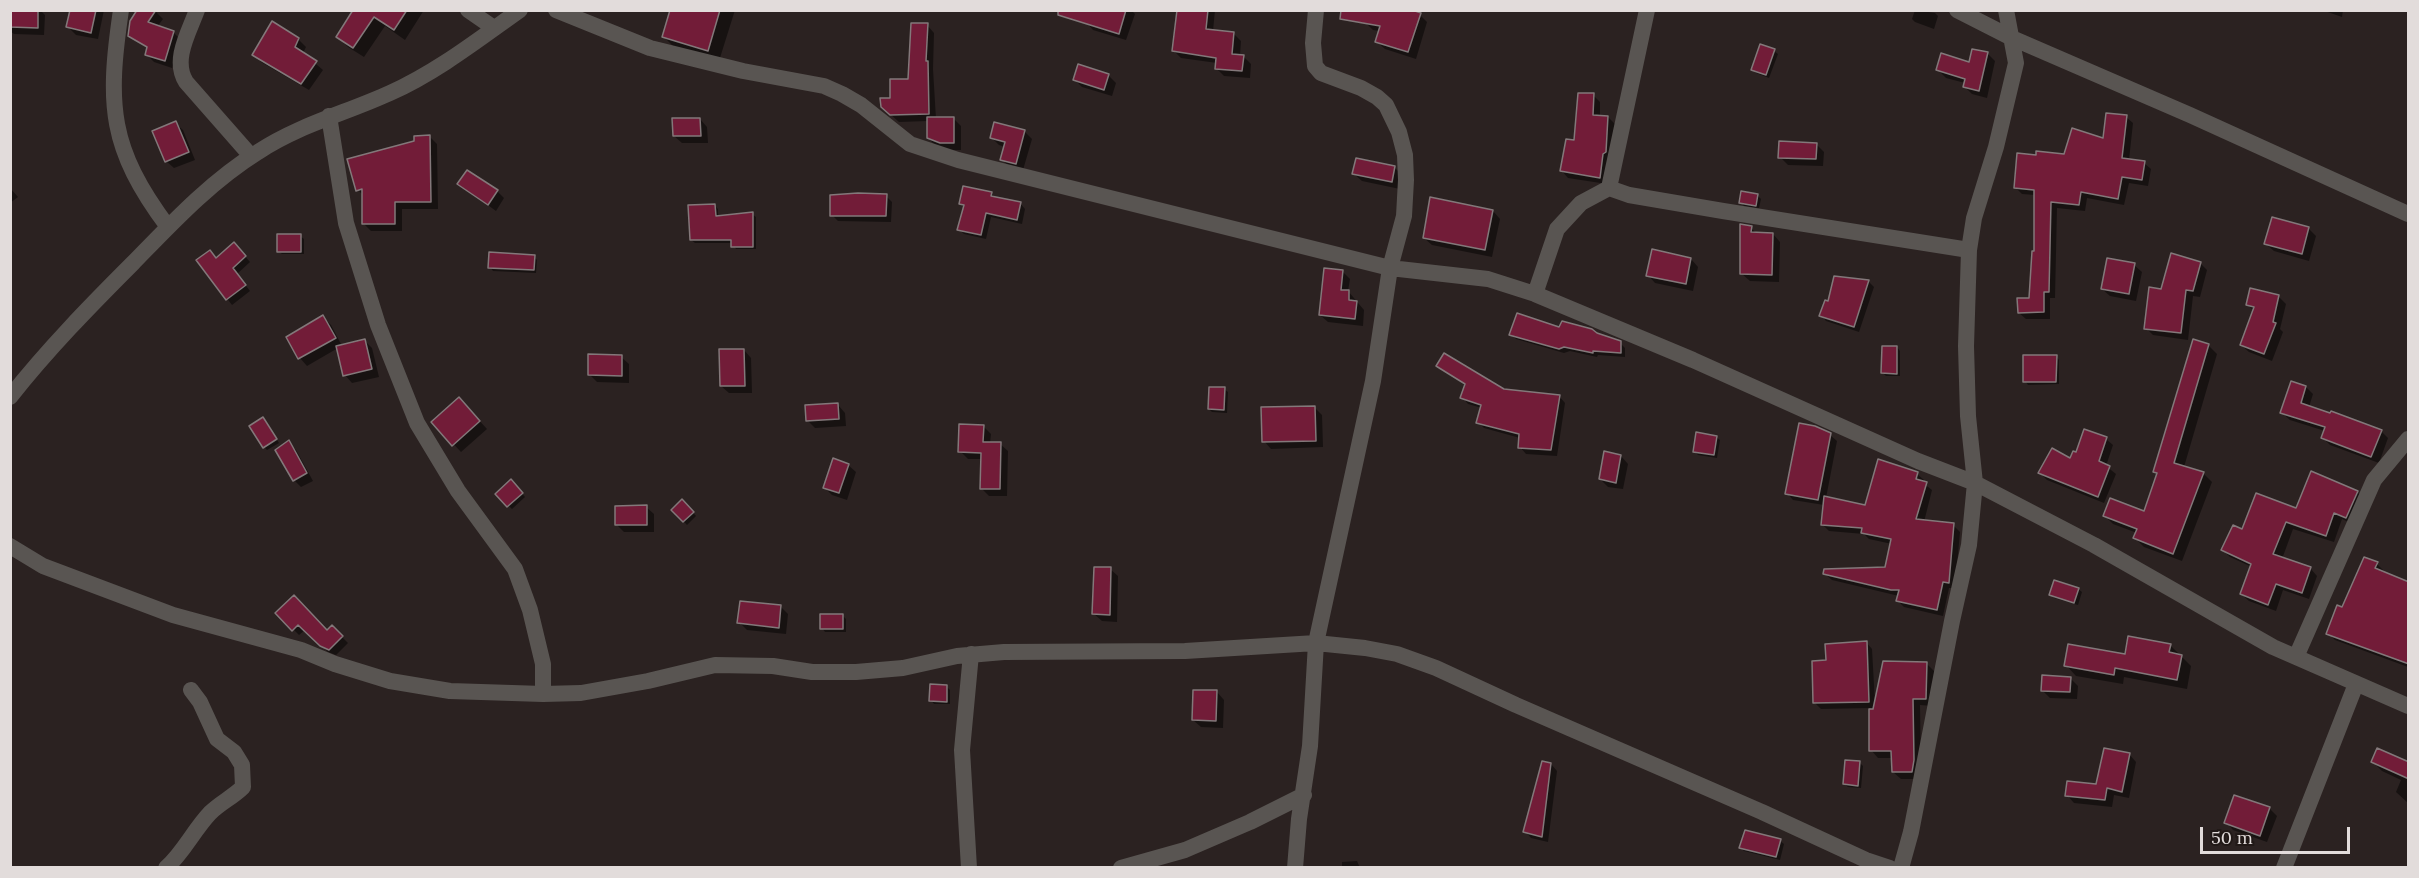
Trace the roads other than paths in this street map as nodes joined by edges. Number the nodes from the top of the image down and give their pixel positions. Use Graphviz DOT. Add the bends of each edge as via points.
graph roads {
  1 [pos="121,10"];
  2 [pos="197,10"];
  3 [pos="468,10"];
  4 [pos="520,10"];
  5 [pos="556,10"];
  6 [pos="1316,10"];
  7 [pos="1647,10"];
  8 [pos="1957,10"];
  9 [pos="2006,10"];
  10 [pos="494,28"];
  11 [pos="2012,38"];
  12 [pos="329,116"];
  13 [pos="251,156"];
  14 [pos="1609,189"];
  15 [pos="2409,214"];
  16 [pos="168,227"];
  17 [pos="1969,250"];
  18 [pos="1390,268"];
  19 [pos="1535,294"];
  20 [pos="10,397"];
  21 [pos="2409,439"];
  22 [pos="1975,483"];
  23 [pos="10,546"];
  24 [pos="1316,643"];
  25 [pos="971,654"];
  26 [pos="2296,657"];
  27 [pos="2356,684"];
  28 [pos="191,690"];
  29 [pos="543,694"];
  30 [pos="2409,706"];
  31 [pos="1304,795"];
  32 [pos="1865,864"];
  33 [pos="166,867"];
  34 [pos="969,867"];
  35 [pos="1121,867"];
  36 [pos="1295,867"];
  37 [pos="1890,867"];
  38 [pos="1901,867"];
  39 [pos="2284,867"];
  1 -- 16 [label="street" via="112,89 117,126 135,178"];
  2 -- 13 [label="street" via="179,63 181,72"];
  3 -- 10 [label="street"];
  4 -- 10 [label="street"];
  5 -- 18 [label="street" via="650,48 825,86 861,105 910,144 958,160"];
  6 -- 18 [label="street" via="1315,66 1321,73 1377,97 1392,115 1399,132 1405,155 1404,216"];
  7 -- 14 [label="street"];
  8 -- 11 [label="street"];
  9 -- 11 [label="street"];
  10 -- 12 [label="street" via="416,80"];
  11 -- 15 [label="street"];
  11 -- 17 [label="street" via="2016,63 2012,84 1974,218"];
  12 -- 13 [label="street"];
  12 -- 29 [label="street" via="346,223 378,325 417,423 458,491 515,569 543,664"];
  13 -- 16 [label="street" via="197,198"];
  14 -- 17 [label="street"];
  14 -- 19 [label="street" via="1581,203 1557,229"];
  16 -- 20 [label="street" via="60,337"];
  17 -- 22 [label="street" via="1966,346"];
  18 -- 19 [label="street" via="1488,279"];
  18 -- 24 [label="street" via="1373,381"];
  19 -- 22 [label="street"];
  21 -- 26 [label="street" via="2374,480"];
  22 -- 26 [label="street"];
  22 -- 38 [label="street" via="1969,545"];
  23 -- 29 [label="street" via="43,566 174,615 302,650 390,681 450,692"];
  24 -- 25 [label="street" via="1185,651"];
  24 -- 31 [label="street"];
  24 -- 32 [label="street" via="1397,654 1436,668 1762,812"];
  25 -- 29 [label="street" via="903,668 856,672 716,665 605,689"];
  25 -- 34 [label="street" via="962,750"];
  26 -- 27 [label="street"];
  27 -- 30 [label="street"];
  27 -- 39 [label="street"];
  28 -- 33 [label="street" via="217,739 234,752 242,765 243,787 199,825 182,852"];
  31 -- 35 [label="street" via="1185,850"];
  31 -- 36 [label="street"];
  32 -- 37 [label="street"];
}
